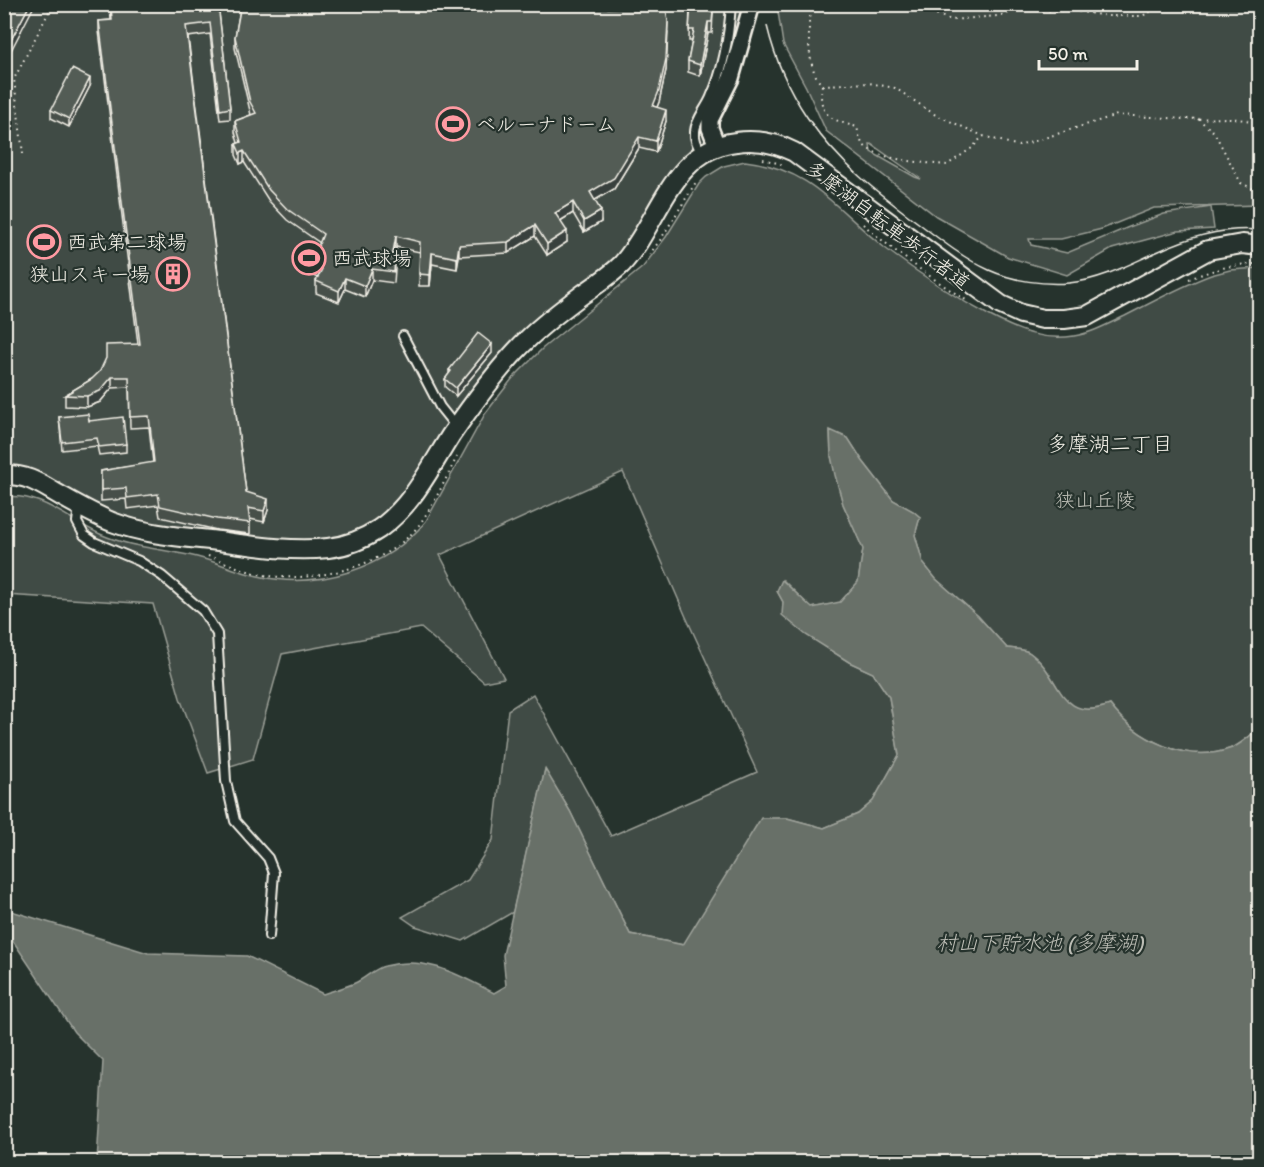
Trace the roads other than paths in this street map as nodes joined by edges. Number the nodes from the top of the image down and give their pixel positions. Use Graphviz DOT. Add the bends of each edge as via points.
graph roads {
  1 [pos="731,4"];
  2 [pos="752,4"];
  3 [pos="709,150"];
  4 [pos="1260,246"];
  5 [pos="403,336"];
  6 [pos="457,428"];
  7 [pos="4,475"];
  8 [pos="79,506"];
  9 [pos="269,936"];
  1 -- 3 [label="lane" via="720,74 695,129 696,141"];
  2 -- 3 [label="street" via="731,78 710,120"];
  3 -- 4 [label="street" via="747,141 773,144 794,152 1001,305 1031,317 1087,316 1208,250 1242,244"];
  3 -- 6 [label="street" via="678,176 644,235 621,265 531,335 501,367"];
  5 -- 6 [label="lane" via="440,407"];
  6 -- 8 [label="street" via="398,513 367,536 336,547 289,548 155,534 112,522"];
  7 -- 8 [label="street" via="38,481"];
  8 -- 9 [label="lane" via="77,522 84,535 162,576 203,611 218,634 226,782 235,821 268,858 274,873"];
}
